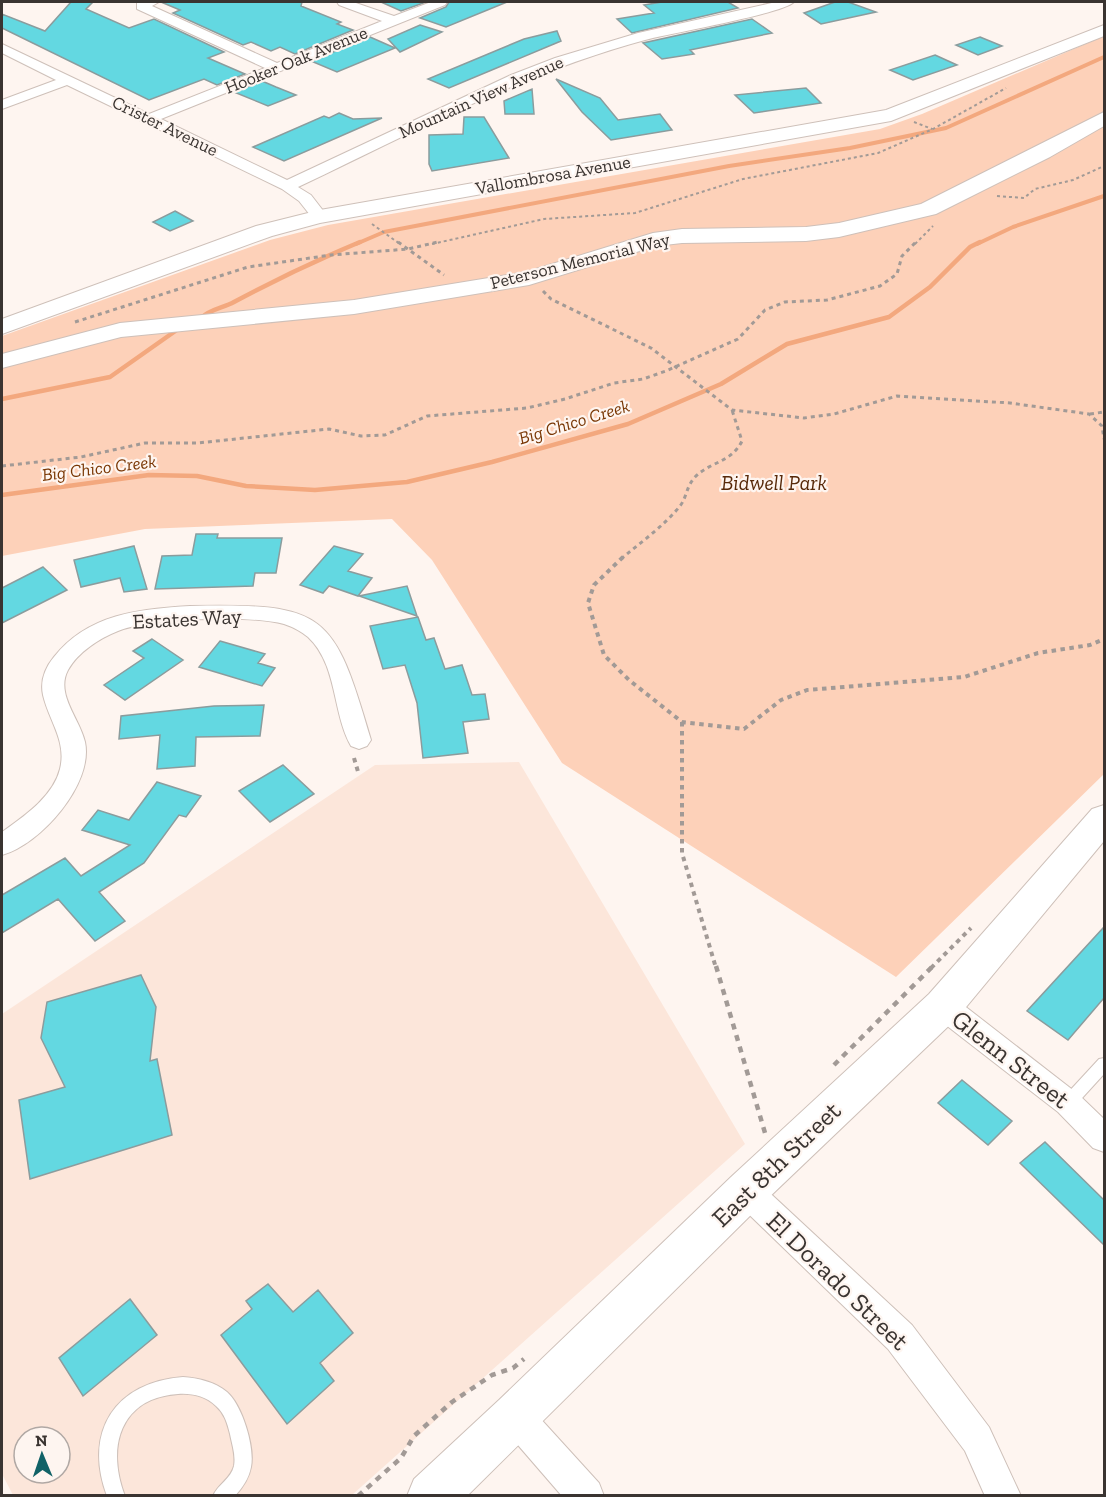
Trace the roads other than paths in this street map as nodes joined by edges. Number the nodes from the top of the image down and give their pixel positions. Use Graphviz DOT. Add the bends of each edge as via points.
graph roads {
  1 [pos="153,2"];
  2 [pos="343,2"];
  3 [pos="441,2"];
  4 [pos="788,2"];
  5 [pos="394,21"];
  6 [pos="1104,30"];
  7 [pos="2,48"];
  8 [pos="277,68"];
  9 [pos="68,80"];
  10 [pos="2,105"];
  11 [pos="151,118"];
  12 [pos="1104,118"];
  13 [pos="287,186"];
  14 [pos="320,217"];
  15 [pos="2,327"];
  16 [pos="2,361"];
  17 [pos="359,740"];
  18 [pos="1104,818"];
  19 [pos="2,845"];
  20 [pos="944,1006"];
  21 [pos="1104,1064"];
  22 [pos="1068,1103"];
  23 [pos="1104,1138"];
  24 [pos="746,1191"];
  25 [pos="516,1418"];
  26 [pos="116,1496"];
  27 [pos="222,1496"];
  28 [pos="431,1496"];
  29 [pos="586,1496"];
  30 [pos="1003,1496"];
  1 -- 8 [label="street" via="141,6"];
  2 -- 5 [label="street"];
  3 -- 5 [label="street, Hooker Oak Avenue"];
  4 -- 13 [label="street, Mountain View Avenue" via="643,36 560,61"];
  5 -- 8 [label="street, Hooker Oak Avenue"];
  6 -- 14 [label="street, Vallombrosa Avenue" via="891,115"];
  7 -- 9 [label="street, Crister Avenue"];
  8 -- 11 [label="street, Hooker Oak Avenue"];
  9 -- 10 [label="street"];
  9 -- 11 [label="street, Crister Avenue"];
  11 -- 13 [label="street, Crister Avenue"];
  12 -- 16 [label="street, Peterson Memorial Way" via="928,209 839,230 653,240 529,278 354,307 120,330"];
  13 -- 14 [label="street, Crister Avenue" via="305,198"];
  14 -- 15 [label="street, Vallombrosa Avenue" via="264,231"];
  17 -- 19 [label="street, Estates Way" via="330,652 318,634 299,621 274,615 167,615 112,624 88,636 68,654 57,668 52,685 75,755 72,776 40,815"];
  18 -- 20 [label="street, East 8th Street"];
  20 -- 22 [label="street, Glenn Street"];
  20 -- 24 [label="street, East 8th Street"];
  21 -- 22 [label="lane"];
  22 -- 23 [label="street, Glenn Street"];
  24 -- 25 [label="street, East 8th Street"];
  24 -- 30 [label="street, El Dorado Street" via="900,1337 977,1439"];
  25 -- 28 [label="street, East 8th Street"];
  25 -- 29 [label="street"];
  26 -- 27 [label="lane" via="106,1463 119,1419 130,1402 170,1386 196,1387 214,1393 230,1409 243,1449 243,1466 236,1484"];
}
